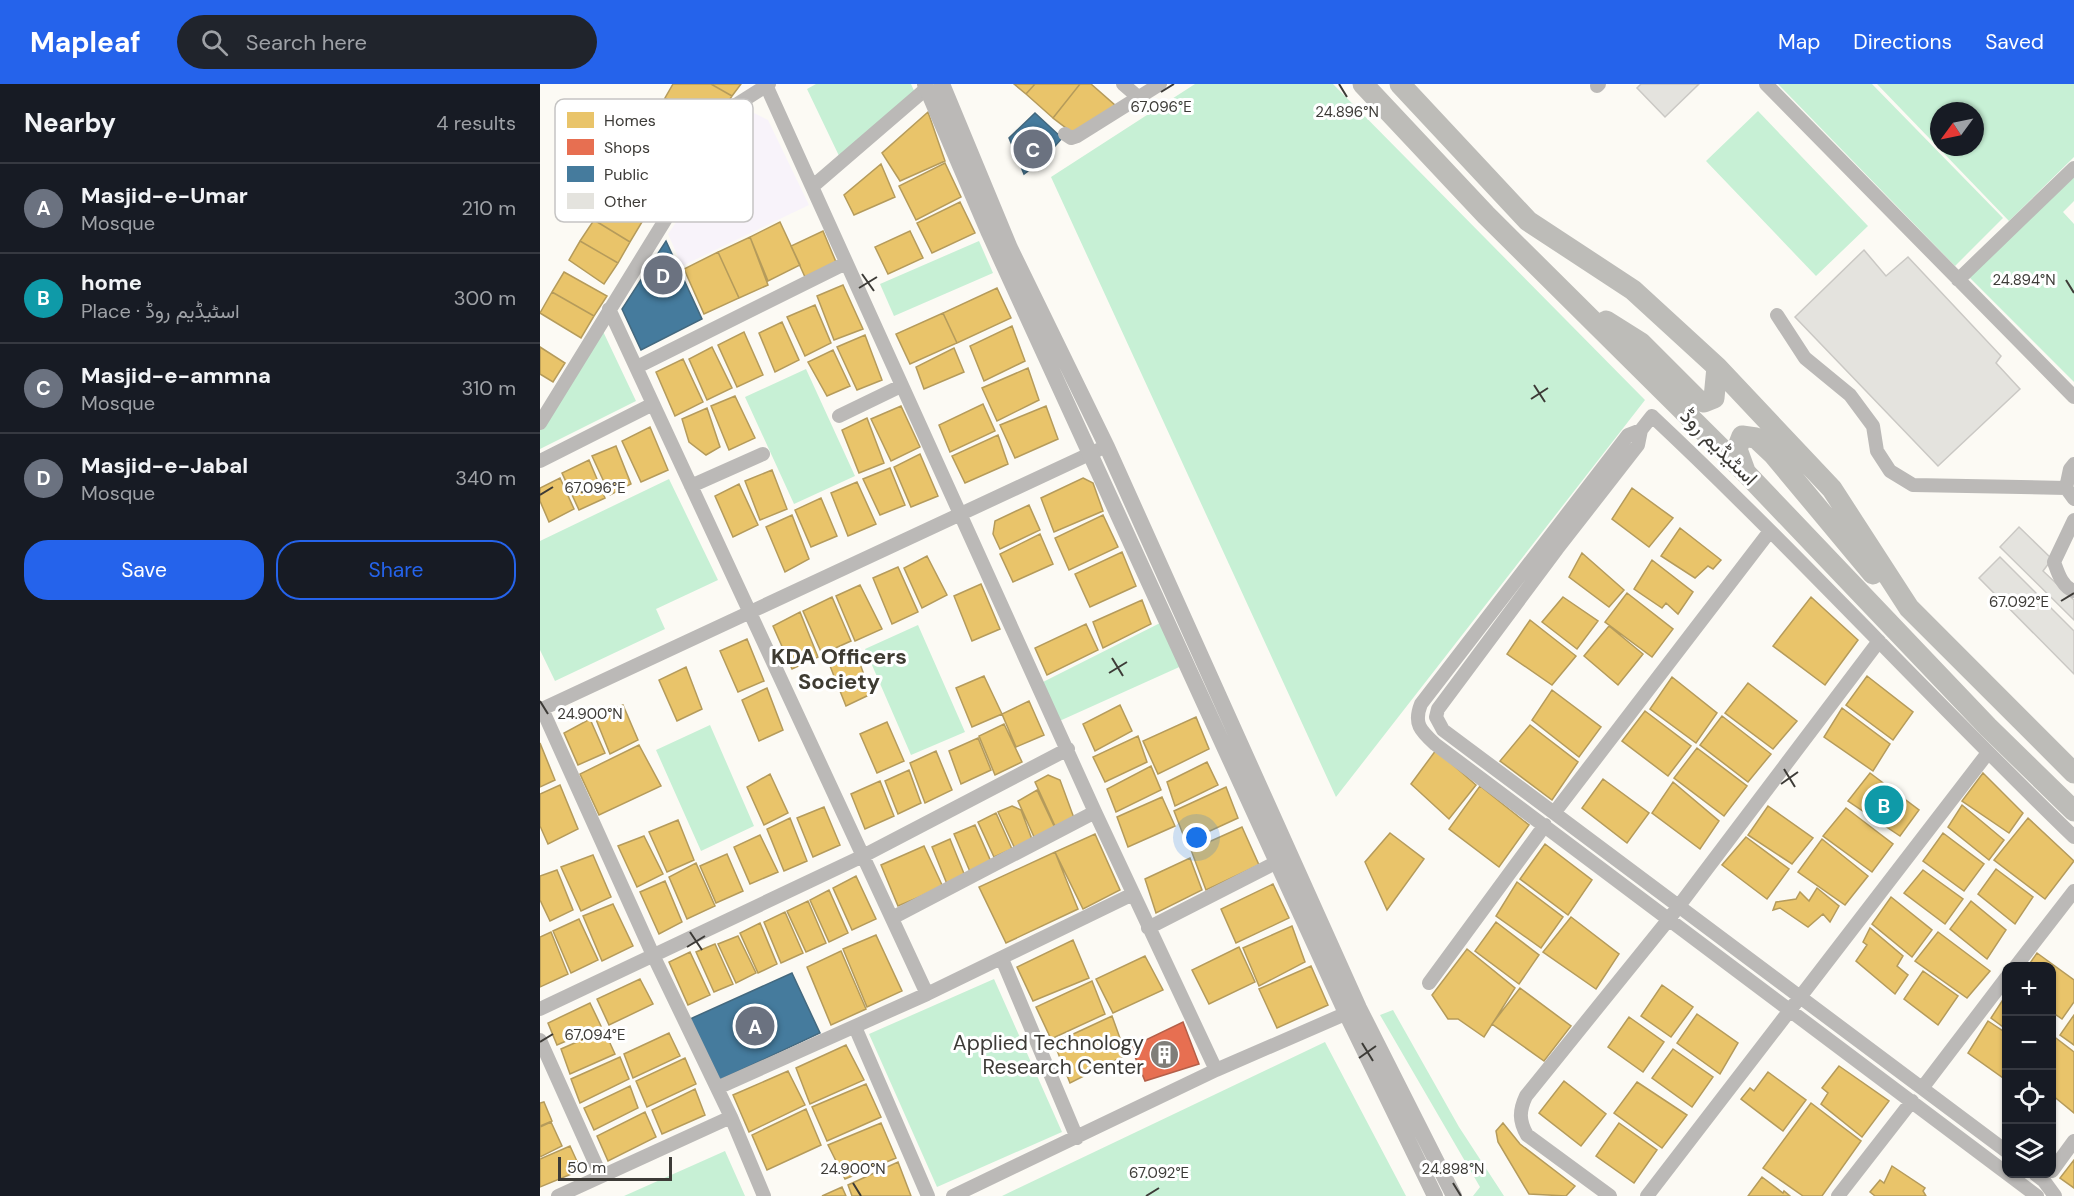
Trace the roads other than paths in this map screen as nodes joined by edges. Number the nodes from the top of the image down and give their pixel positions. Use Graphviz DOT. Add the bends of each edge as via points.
graph roads {
  1 [pos="762,84"];
  2 [pos="1123,84"];
  3 [pos="1160,84"];
  4 [pos="1363,84"];
  5 [pos="1400,84"];
  6 [pos="1766,84"];
  7 [pos="932,86"];
  8 [pos="1138,97"];
  9 [pos="743,99"];
  10 [pos="1065,134"];
  11 [pos="2074,168"];
  12 [pos="812,187"];
  13 [pos="663,222"];
  14 [pos="1004,250"];
  15 [pos="846,263"];
  16 [pos="1958,279"];
  17 [pos="1575,301"];
  18 [pos="609,309"];
  19 [pos="1777,315"];
  20 [pos="1717,367"];
  21 [pos="637,368"];
  22 [pos="901,386"];
  23 [pos="1667,395"];
  24 [pos="2074,397"];
  25 [pos="653,404"];
  26 [pos="839,416"];
  27 [pos="1652,416"];
  28 [pos="540,423"];
  29 [pos="1641,430"];
  30 [pos="1107,447"];
  31 [pos="763,454"];
  32 [pos="1090,454"];
  33 [pos="540,461"];
  34 [pos="2074,464"];
  35 [pos="1745,471"];
  36 [pos="691,486"];
  37 [pos="2070,494"];
  38 [pos="960,515"];
  39 [pos="2074,520"];
  40 [pos="1770,531"];
  41 [pos="2074,591"];
  42 [pos="1908,608"];
  43 [pos="750,612"];
  44 [pos="1879,641"];
  45 [pos="541,710"];
  46 [pos="1068,749"];
  47 [pos="1987,754"];
  48 [pos="2074,773"];
  49 [pos="2074,811"];
  50 [pos="1095,812"];
  51 [pos="1550,819"];
  52 [pos="2074,837"];
  53 [pos="863,856"];
  54 [pos="1277,862"];
  55 [pos="2074,891"];
  56 [pos="1133,894"];
  57 [pos="1679,904"];
  58 [pos="892,918"];
  59 [pos="1669,919"];
  60 [pos="1148,928"];
  61 [pos="653,955"];
  62 [pos="1002,959"];
  63 [pos="2019,962"];
  64 [pos="1429,983"];
  65 [pos="2002,984"];
  66 [pos="927,994"];
  67 [pos="1801,998"];
  68 [pos="540,1009"];
  69 [pos="1353,1010"];
  70 [pos="1791,1010"];
  71 [pos="855,1027"];
  72 [pos="540,1040"];
  73 [pos="1216,1070"];
  74 [pos="1923,1087"];
  75 [pos="717,1088"];
  76 [pos="1912,1101"];
  77 [pos="731,1117"];
  78 [pos="1077,1138"];
  79 [pos="2074,1141"];
  80 [pos="2002,1147"];
  81 [pos="2056,1162"];
  82 [pos="601,1176"];
  83 [pos="2044,1178"];
  84 [pos="2046,1178"];
  85 [pos="558,1196"];
  86 [pos="764,1196"];
  87 [pos="928,1196"];
  88 [pos="953,1196"];
  89 [pos="1435,1196"];
  90 [pos="1454,1196"];
  91 [pos="1610,1196"];
  92 [pos="1647,1196"];
  93 [pos="1838,1196"];
  94 [pos="2035,1196"];
  95 [pos="2055,1196"];
  1 -- 9 [label="street"];
  1 -- 12 [label="street"];
  2 -- 8 [label="street"];
  3 -- 8 [label="street"];
  4 -- 17 [label="main road, اسٹیڈیم روڈ" via="1486,215"];
  5 -- 20 [label="main road" via="1528,221 1633,290"];
  6 -- 16 [label="street"];
  7 -- 12 [label="street"];
  7 -- 14 [label="street"];
  8 -- 10 [label="street" via="1077,136"];
  11 -- 16 [label="street"];
  12 -- 15 [label="street"];
  13 -- 18 [label="street"];
  14 -- 30 [label="street"];
  14 -- 32 [label="street"];
  15 -- 21 [label="street"];
  15 -- 22 [label="street"];
  16 -- 24 [label="street"];
  17 -- 20 [label="main road" via="1641,343 1698,400 1714,398"];
  17 -- 23 [label="main road, اسٹیڈیم روڈ"];
  18 -- 21 [label="street"];
  18 -- 28 [label="street"];
  19 -- 37 [label="street" via="1805,358 1850,395 1873,426 1877,451 1890,471 1913,485"];
  20 -- 42 [label="main road" via="1832,489"];
  21 -- 25 [label="street"];
  22 -- 26 [label="street"];
  22 -- 38 [label="street"];
  23 -- 27 [label="street" via="1655,406"];
  23 -- 35 [label="main road, اسٹیڈیم روڈ"];
  25 -- 33 [label="street"];
  25 -- 36 [label="street"];
  27 -- 29 [label="street"];
  27 -- 40 [label="street"];
  29 -- 51 [label="street" via="1638,445 1438,709 1436,717 1443,730"];
  29 -- 51 [label="street" via="1628,435 1421,704 1416,718 1418,726 1435,744"];
  30 -- 32 [label="street"];
  30 -- 69 [label="street"];
  31 -- 36 [label="street"];
  32 -- 38 [label="street"];
  32 -- 54 [label="street"];
  34 -- 37 [label="street" via="2070,469"];
  35 -- 42 [label="main road" via="1737,449 1742,436 1756,438 1773,454 1871,571"];
  35 -- 49 [label="main road, اسٹیڈیم روڈ" via="1980,719"];
  36 -- 43 [label="street"];
  38 -- 43 [label="street"];
  38 -- 46 [label="street"];
  39 -- 41 [label="street" via="2054,562 2059,576"];
  40 -- 44 [label="street"];
  40 -- 51 [label="street"];
  42 -- 48 [label="main road"];
  43 -- 45 [label="street"];
  43 -- 53 [label="street"];
  44 -- 47 [label="street"];
  44 -- 57 [label="street"];
  45 -- 61 [label="street"];
  46 -- 50 [label="street"];
  46 -- 53 [label="street"];
  47 -- 52 [label="street"];
  47 -- 67 [label="street"];
  50 -- 56 [label="street"];
  50 -- 58 [label="street"];
  51 -- 57 [label="street"];
  51 -- 59 [label="street"];
  51 -- 64 [label="street"];
  53 -- 58 [label="street"];
  53 -- 61 [label="street"];
  54 -- 60 [label="street"];
  54 -- 69 [label="street"];
  55 -- 63 [label="street"];
  56 -- 60 [label="street"];
  56 -- 62 [label="street"];
  57 -- 59 [label="street"];
  57 -- 67 [label="street"];
  58 -- 66 [label="street"];
  59 -- 70 [label="street"];
  59 -- 91 [label="street" via="1520,1108 1521,1124 1527,1135"];
  60 -- 73 [label="street"];
  61 -- 68 [label="street"];
  61 -- 75 [label="street"];
  62 -- 66 [label="street"];
  62 -- 78 [label="street"];
  65 -- 74 [label="street"];
  66 -- 71 [label="street"];
  67 -- 70 [label="street"];
  67 -- 74 [label="street"];
  69 -- 73 [label="street"];
  69 -- 89 [label="street"];
  69 -- 90 [label="street"];
  70 -- 76 [label="street"];
  70 -- 92 [label="street"];
  71 -- 75 [label="street"];
  71 -- 87 [label="street"];
  72 -- 82 [label="street"];
  73 -- 78 [label="street"];
  74 -- 80 [label="street"];
  75 -- 77 [label="street"];
  76 -- 93 [label="street"];
  76 -- 94 [label="street"];
  77 -- 82 [label="street"];
  77 -- 86 [label="street"];
  78 -- 88 [label="street"];
  79 -- 81 [label="street"];
  82 -- 85 [label="street"];
  83 -- 94 [label="street"];
  84 -- 95 [label="street"];
}
